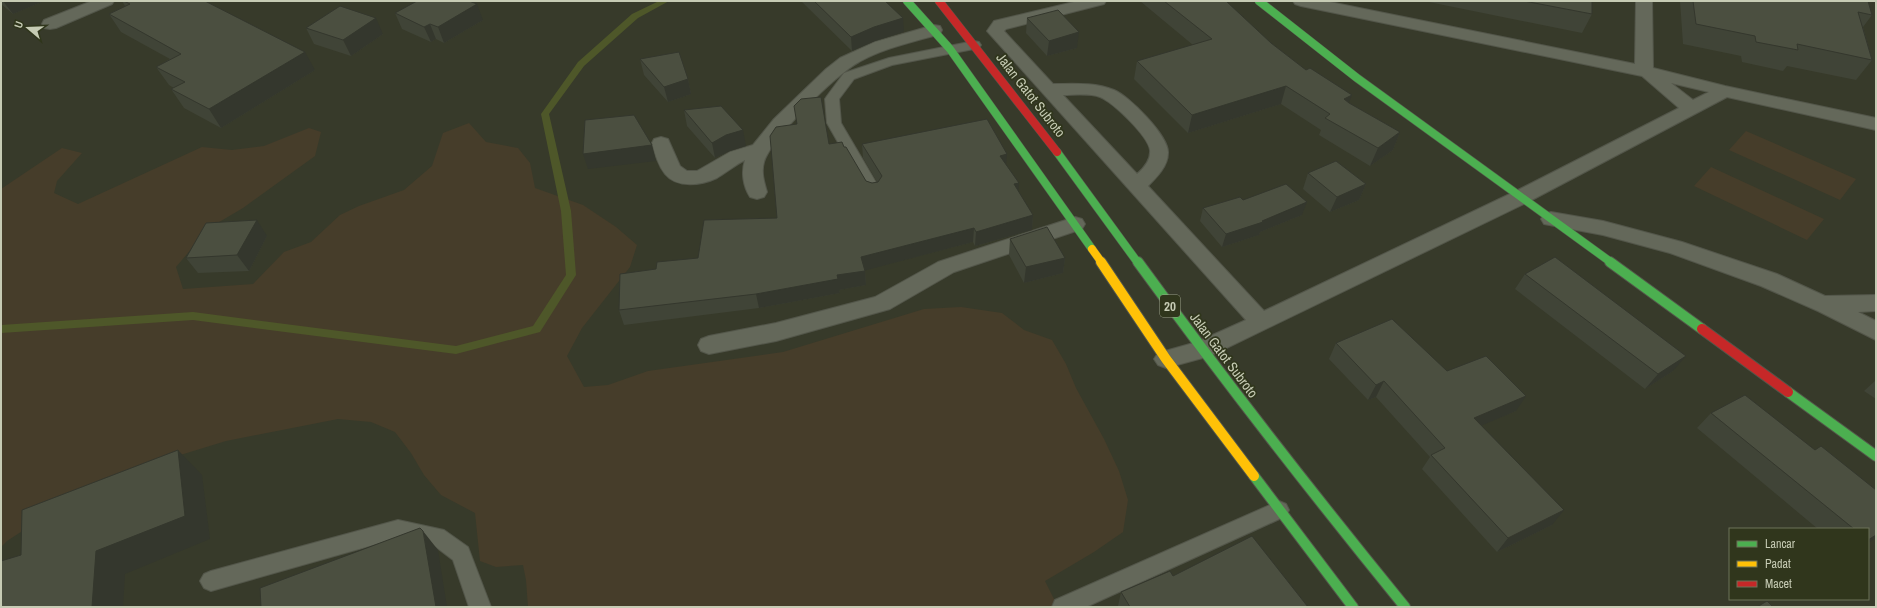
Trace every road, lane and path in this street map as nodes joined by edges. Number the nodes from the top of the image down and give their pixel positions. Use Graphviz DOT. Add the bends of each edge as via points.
graph roads {
  1 [pos="106,1"];
  2 [pos="907,1"];
  3 [pos="939,1"];
  4 [pos="1098,1"];
  5 [pos="1259,1"];
  6 [pos="1301,1"];
  7 [pos="1644,1"];
  8 [pos="50,24"];
  9 [pos="934,30"];
  10 [pos="974,45"];
  11 [pos="950,49"];
  12 [pos="1644,71"];
  13 [pos="1051,89"];
  14 [pos="1725,91"];
  15 [pos="1692,109"];
  16 [pos="1876,124"];
  17 [pos="661,143"];
  18 [pos="761,150"];
  19 [pos="1138,185"];
  20 [pos="873,191"];
  21 [pos="757,192"];
  22 [pos="1521,197"];
  23 [pos="1551,219"];
  24 [pos="1075,224"];
  25 [pos="1876,303"];
  26 [pos="1823,304"];
  27 [pos="1262,322"];
  28 [pos="1876,331"];
  29 [pos="709,345"];
  30 [pos="1202,350"];
  31 [pos="1166,359"];
  32 [pos="1876,456"];
  33 [pos="1279,510"];
  34 [pos="212,581"];
  35 [pos="480,607"];
  36 [pos="1063,607"];
  37 [pos="1353,607"];
  38 [pos="1405,607"];
  1 -- 8 [label="street"];
  2 -- 9 [label="main road, 20"];
  3 -- 10 [label="main road, Jalan Gatot Subroto / 20"];
  4 -- 13 [label="street" via="996,27 996,33"];
  5 -- 22 [label="main road" via="1357,78"];
  6 -- 12 [label="street"];
  7 -- 12 [label="street"];
  9 -- 11 [label="main road, 20"];
  9 -- 18 [label="street" via="867,51 835,69 773,130"];
  10 -- 11 [label="lane"];
  10 -- 30 [label="main road, Jalan Gatot Subroto / 20" via="1067,165"];
  11 -- 20 [label="lane" via="889,62 849,76 832,99 834,124"];
  11 -- 24 [label="main road, 20"];
  12 -- 14 [label="street"];
  12 -- 15 [label="street"];
  13 -- 19 [label="street"];
  13 -- 19 [label="street" via="1108,94 1153,136 1158,144 1157,162"];
  14 -- 15 [label="street"];
  14 -- 16 [label="street"];
  15 -- 22 [label="street"];
  17 -- 18 [label="street" via="675,173 691,179 700,178 747,152"];
  18 -- 21 [label="street" via="754,161 752,175"];
  19 -- 27 [label="street"];
  22 -- 23 [label="main road"];
  22 -- 27 [label="street"];
  23 -- 26 [label="street" via="1603,228 1683,250 1769,280"];
  23 -- 32 [label="main road"];
  24 -- 29 [label="street" via="946,267 882,303 776,332"];
  24 -- 31 [label="main road, 20"];
  25 -- 26 [label="street"];
  26 -- 28 [label="street"];
  27 -- 30 [label="street"];
  30 -- 31 [label="street"];
  30 -- 38 [label="main road, Jalan Gatot Subroto / 20"];
  31 -- 33 [label="main road, 20"];
  33 -- 36 [label="lane"];
  33 -- 37 [label="main road, 20"];
  34 -- 35 [label="lane" via="398,529 437,536 461,554"];
}
